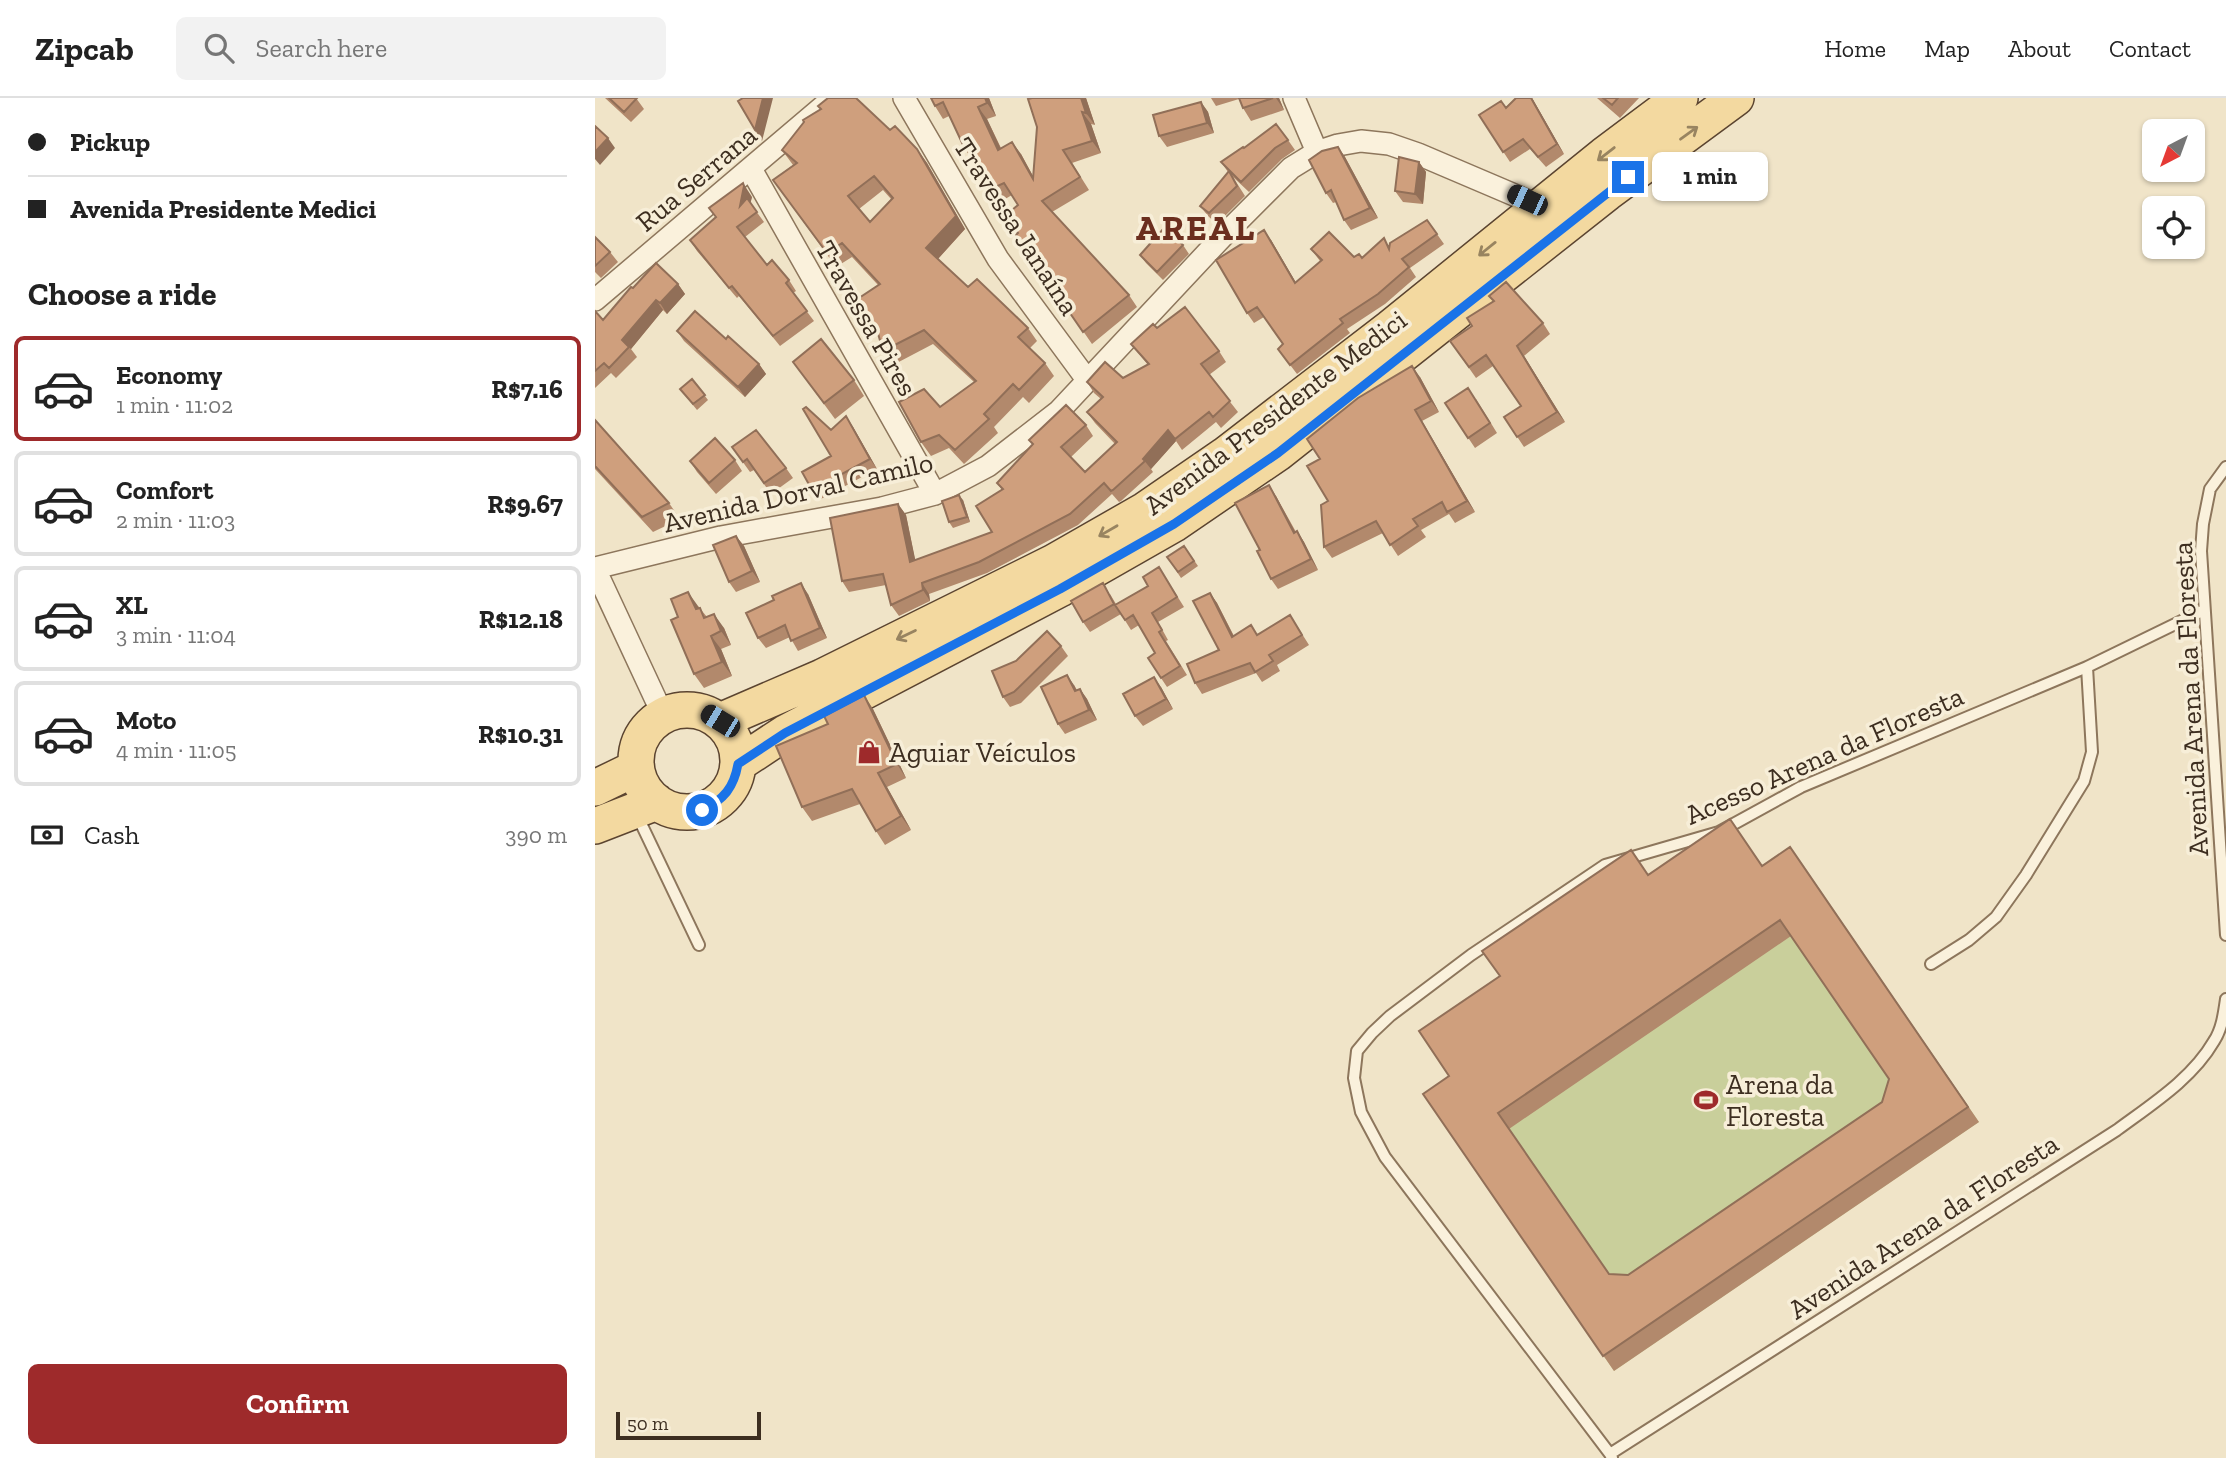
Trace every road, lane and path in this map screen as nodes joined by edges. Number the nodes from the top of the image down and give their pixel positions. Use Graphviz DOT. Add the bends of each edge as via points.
graph roads {
  1 [pos="833,98"];
  2 [pos="904,98"];
  3 [pos="1294,98"];
  4 [pos="1680,98"];
  5 [pos="1736,98"];
  6 [pos="1317,152"];
  7 [pos="751,169"];
  8 [pos="1541,206"];
  9 [pos="595,300"];
  10 [pos="1088,381"];
  11 [pos="2226,467"];
  12 [pos="935,494"];
  13 [pos="595,569"];
  14 [pos="2204,610"];
  15 [pos="2087,667"];
  16 [pos="663,715"];
  17 [pos="720,721"];
  18 [pos="738,764"];
  19 [pos="636,768"];
  20 [pos="595,788"];
  21 [pos="646,807"];
  22 [pos="595,826"];
  23 [pos="2226,935"];
  24 [pos="699,945"];
  25 [pos="1931,964"];
  26 [pos="2226,999"];
  27 [pos="1611,1456"];
  1 -- 7 [label="street, Rua Serrana"];
  2 -- 10 [label="street, Travessa Janaína" via="998,259"];
  3 -- 6 [label="street"];
  4 -- 8 [label="main road, Avenida Presidente Medici, one-way"];
  18 -- 5 [label="main road, Avenida Presidente Medici, one-way" via="785,733 1174,524 1278,453 1607,193"];
  6 -- 8 [label="street, Avenida Dorval Camilo" via="1361,141 1389,144"];
  6 -- 10 [label="street, Avenida Dorval Camilo" via="1291,168 1222,237"];
  7 -- 9 [label="street, Rua Serrana"];
  7 -- 12 [label="street, Travessa Pires"];
  8 -- 17 [label="main road, Avenida Presidente Medici, one-way" via="1390,328 1145,510 1029,574 822,677"];
  10 -- 12 [label="street, Avenida Dorval Camilo" via="1030,436 988,467"];
  11 -- 14 [label="lane, Avenida Arena da Floresta" via="2210,489 2203,524"];
  12 -- 13 [label="street, Avenida Dorval Camilo" via="721,537"];
  13 -- 16 [label="street"];
  14 -- 15 [label="lane, Acesso Arena da Floresta"];
  14 -- 23 [label="lane, Avenida Arena da Floresta"];
  15 -- 25 [label="lane" via="2092,752 2084,781 1996,916"];
  15 -- 27 [label="lane, Acesso Arena da Floresta" via="1801,787 1719,832 1605,865 1471,955 1390,1016 1357,1051 1354,1078 1361,1112 1385,1157"];
  16 -- 17 [label="main road" via="692,710"];
  16 -- 19 [label="main road" via="641,737"];
  17 -- 18 [label="main road" via="734,740"];
  18 -- 21 [label="main road" via="735,779 716,804 686,813"];
  19 -- 20 [label="main road"];
  19 -- 21 [label="main road"];
  21 -- 22 [label="main road"];
  21 -- 24 [label="lane"];
  26 -- 27 [label="lane, Avenida Arena da Floresta" via="2215,1040 2167,1093 2117,1130"];
}
